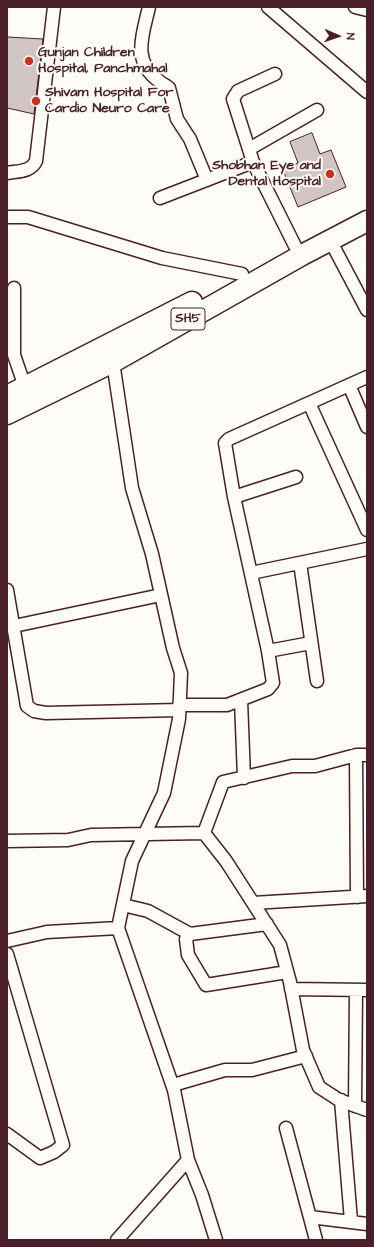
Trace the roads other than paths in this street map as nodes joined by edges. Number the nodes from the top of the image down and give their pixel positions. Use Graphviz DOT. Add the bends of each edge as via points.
graph roads {
  1 [pos="54,7"];
  2 [pos="149,7"];
  3 [pos="268,7"];
  4 [pos="355,7"];
  5 [pos="367,10"];
  6 [pos="275,74"];
  7 [pos="367,92"];
  8 [pos="317,110"];
  9 [pos="249,149"];
  10 [pos="253,162"];
  11 [pos="7,173"];
  12 [pos="207,180"];
  13 [pos="160,198"];
  14 [pos="367,210"];
  15 [pos="7,217"];
  16 [pos="367,221"];
  17 [pos="330,240"];
  18 [pos="295,246"];
  19 [pos="242,274"];
  20 [pos="14,288"];
  21 [pos="366,306"];
  22 [pos="113,362"];
  23 [pos="367,377"];
  24 [pos="350,385"];
  25 [pos="26,387"];
  26 [pos="7,396"];
  27 [pos="310,403"];
  28 [pos="7,414"];
  29 [pos="367,427"];
  30 [pos="296,478"];
  31 [pos="234,497"];
  32 [pos="364,515"];
  33 [pos="367,530"];
  34 [pos="367,548"];
  35 [pos="300,563"];
  36 [pos="251,573"];
  37 [pos="7,590"];
  38 [pos="161,595"];
  39 [pos="14,626"];
  40 [pos="311,643"];
  41 [pos="268,651"];
  42 [pos="317,681"];
  43 [pos="241,700"];
  44 [pos="179,707"];
  45 [pos="362,755"];
  46 [pos="244,778"];
  47 [pos="204,833"];
  48 [pos="146,834"];
  49 [pos="7,841"];
  50 [pos="362,897"];
  51 [pos="253,903"];
  52 [pos="124,905"];
  53 [pos="267,924"];
  54 [pos="118,928"];
  55 [pos="190,934"];
  56 [pos="7,941"];
  57 [pos="7,954"];
  58 [pos="287,972"];
  59 [pos="291,989"];
  60 [pos="362,990"];
  61 [pos="306,1056"];
  62 [pos="173,1085"];
  63 [pos="340,1100"];
  64 [pos="354,1106"];
  65 [pos="367,1110"];
  66 [pos="286,1128"];
  67 [pos="7,1134"];
  68 [pos="188,1160"];
  69 [pos="310,1218"];
  70 [pos="351,1221"];
  71 [pos="367,1224"];
  72 [pos="117,1240"];
  73 [pos="216,1240"];
  74 [pos="316,1240"];
  1 -- 11 [label="street" via="36,161 34,166 28,169"];
  2 -- 12 [label="street" via="140,43 141,58 145,67 169,88 177,119 190,139"];
  3 -- 7 [label="street"];
  4 -- 5 [label="street"];
  6 -- 9 [label="street" via="234,95 234,105"];
  8 -- 9 [label="street"];
  9 -- 10 [label="street"];
  10 -- 12 [label="street"];
  10 -- 18 [label="street"];
  12 -- 13 [label="street"];
  14 -- 18 [label="main road, SH5"];
  15 -- 19 [label="street" via="28,217 162,258"];
  16 -- 17 [label="main road, SH5"];
  17 -- 21 [label="street"];
  17 -- 22 [label="main road, SH5"];
  18 -- 19 [label="main road, SH5"];
  19 -- 25 [label="main road, SH5"];
  20 -- 25 [label="street" via="14,355"];
  22 -- 28 [label="main road, SH5"];
  22 -- 38 [label="street" via="132,488 152,554"];
  23 -- 24 [label="street"];
  24 -- 27 [label="street"];
  24 -- 29 [label="street"];
  25 -- 26 [label="main road, SH5"];
  27 -- 31 [label="street" via="225,443"];
  27 -- 32 [label="street"];
  30 -- 31 [label="street"];
  31 -- 36 [label="street"];
  32 -- 33 [label="street"];
  34 -- 35 [label="street"];
  35 -- 36 [label="street"];
  35 -- 40 [label="street"];
  36 -- 41 [label="street"];
  37 -- 39 [label="street"];
  38 -- 39 [label="street"];
  38 -- 44 [label="street" via="181,673"];
  39 -- 44 [label="street" via="27,706 34,711 46,713"];
  40 -- 41 [label="street"];
  40 -- 42 [label="street"];
  41 -- 43 [label="street" via="273,677 272,686"];
  43 -- 44 [label="street" via="227,705"];
  43 -- 46 [label="street"];
  44 -- 48 [label="street" via="164,793"];
  45 -- 46 [label="street" via="315,766 292,766"];
  45 -- 50 [label="street"];
  46 -- 47 [label="street" via="228,780 220,785"];
  47 -- 48 [label="street"];
  47 -- 51 [label="street"];
  48 -- 49 [label="street" via="91,835 68,840"];
  48 -- 52 [label="street" via="132,861"];
  50 -- 51 [label="street"];
  51 -- 53 [label="street"];
  52 -- 54 [label="street"];
  52 -- 55 [label="street" via="148,911"];
  53 -- 55 [label="street"];
  53 -- 58 [label="street" via="280,945"];
  54 -- 56 [label="street" via="47,932"];
  54 -- 62 [label="street"];
  55 -- 58 [label="street" via="186,939 188,955 206,985"];
  57 -- 67 [label="street" via="63,1145 40,1158"];
  58 -- 59 [label="street"];
  59 -- 60 [label="street"];
  59 -- 61 [label="street"];
  60 -- 64 [label="street"];
  61 -- 62 [label="street" via="252,1070 225,1070"];
  61 -- 63 [label="street" via="319,1087"];
  62 -- 68 [label="street"];
  63 -- 64 [label="street"];
  63 -- 70 [label="street"];
  64 -- 65 [label="street"];
  66 -- 69 [label="street"];
  68 -- 72 [label="street"];
  68 -- 73 [label="street"];
  69 -- 70 [label="street"];
  69 -- 74 [label="street"];
  70 -- 71 [label="street"];
}
